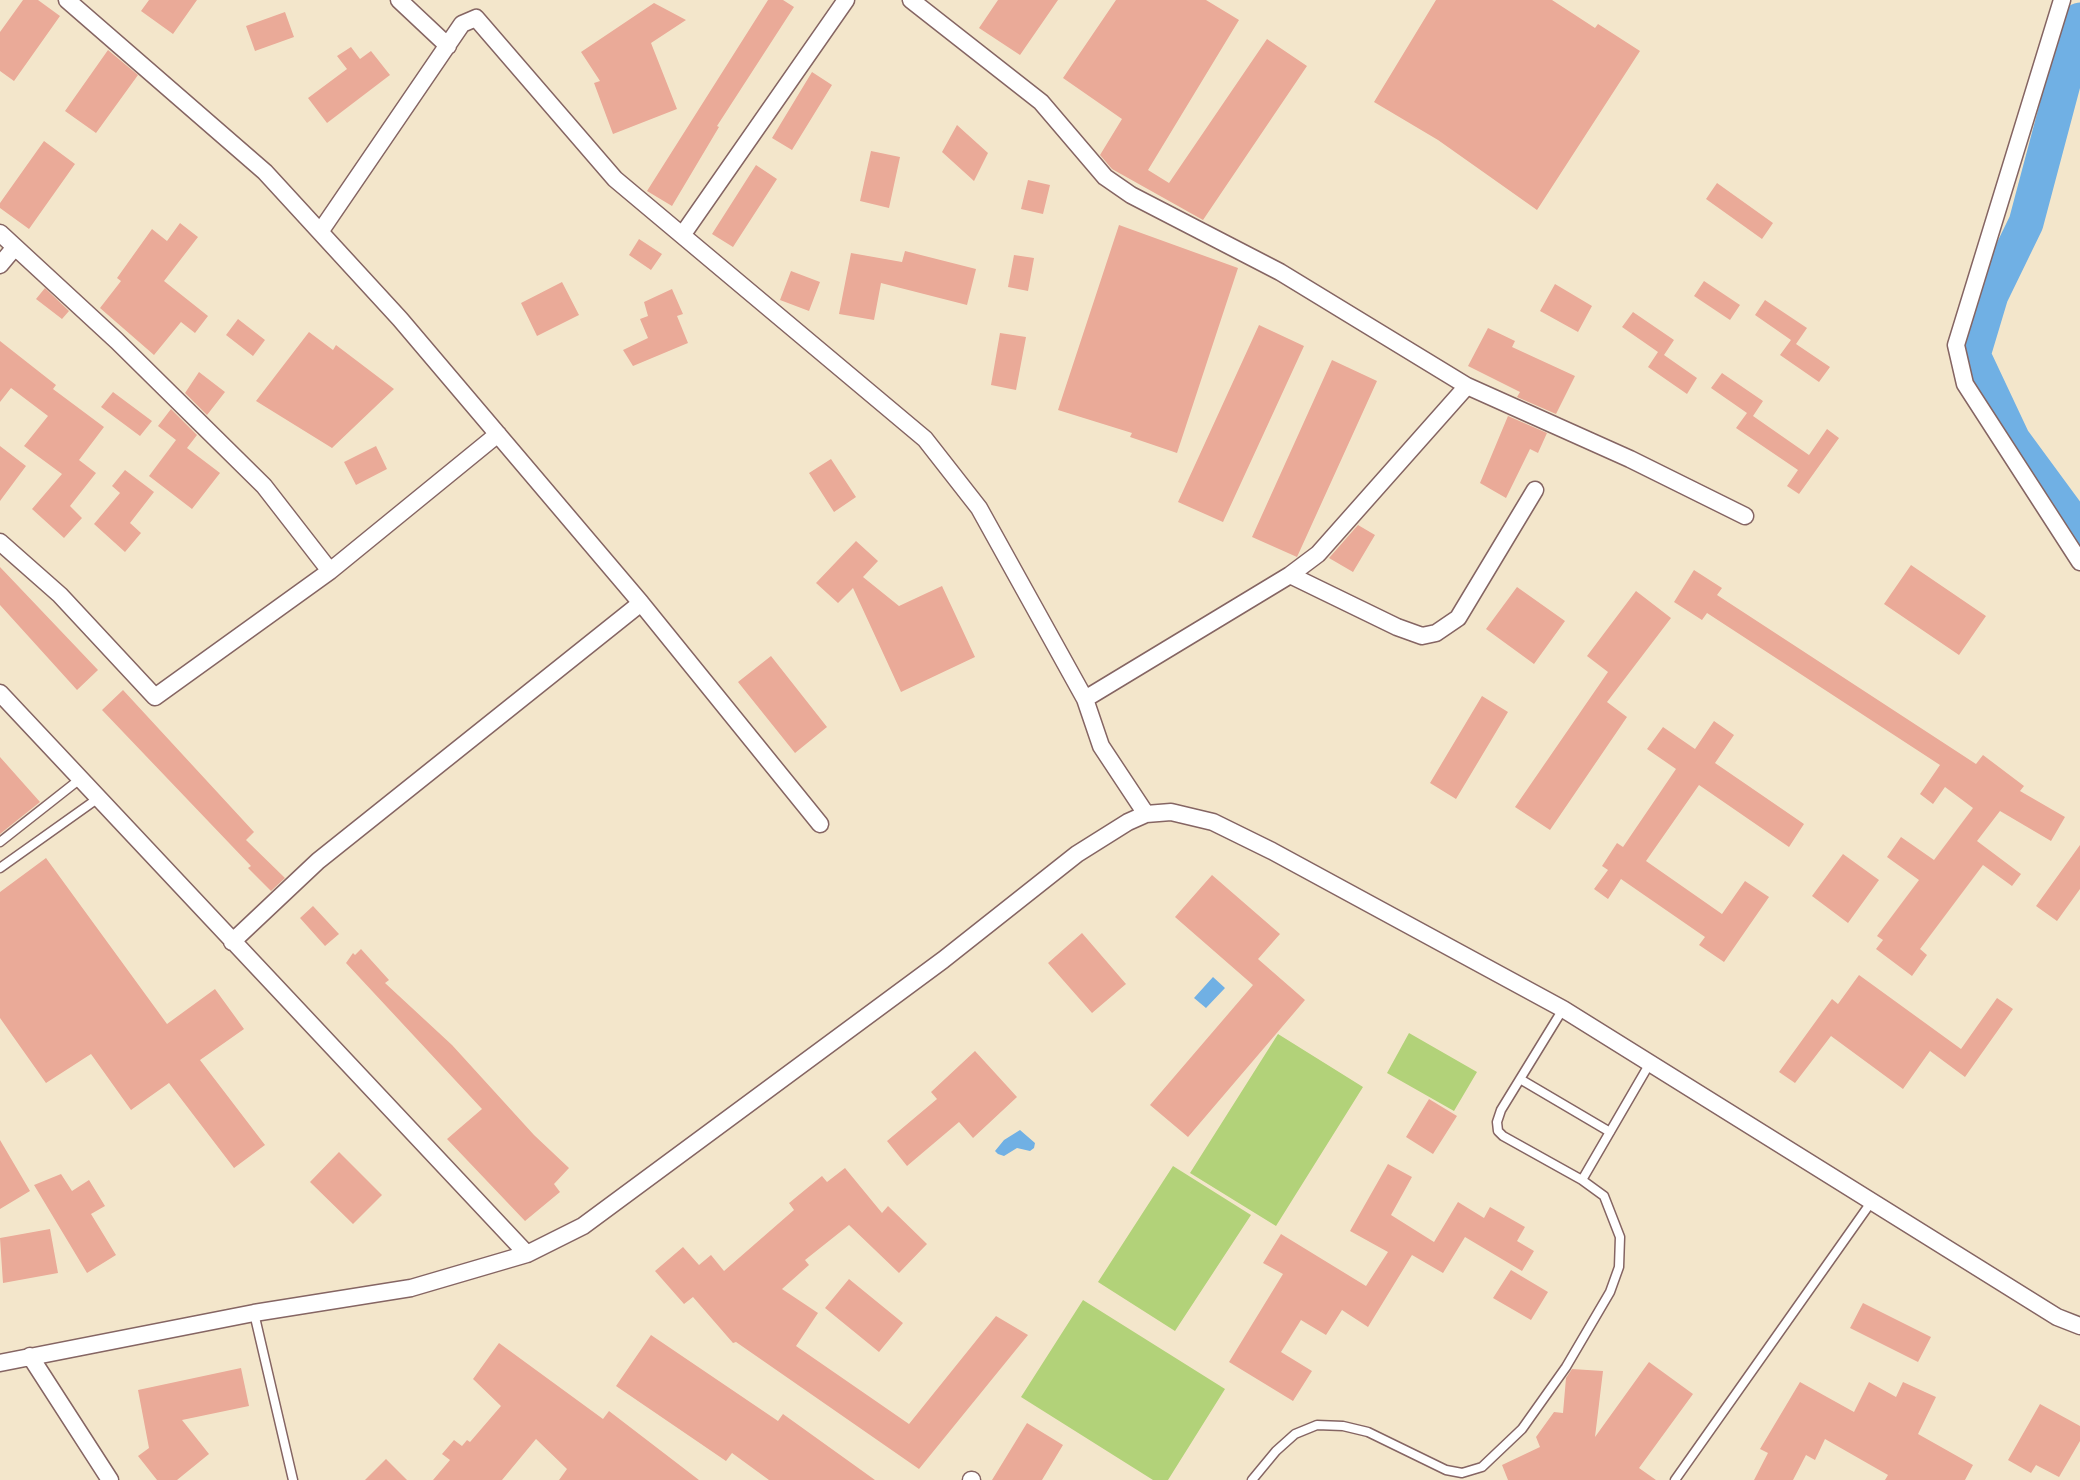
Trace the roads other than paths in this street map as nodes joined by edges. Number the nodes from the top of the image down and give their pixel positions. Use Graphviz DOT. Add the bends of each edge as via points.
graph roads {
  1 [pos="67,0"];
  2 [pos="399,0"];
  3 [pos="846,0"];
  4 [pos="911,0"];
  5 [pos="942,0"];
  6 [pos="2062,0"];
  7 [pos="932,13"];
  8 [pos="448,46"];
  9 [pos="320,232"];
  10 [pos="0,233"];
  11 [pos="683,234"];
  12 [pos="16,247"];
  13 [pos="0,265"];
  14 [pos="1466,386"];
  15 [pos="498,435"];
  16 [pos="1535,490"];
  17 [pos="1745,516"];
  18 [pos="0,541"];
  19 [pos="2080,562"];
  20 [pos="330,572"];
  21 [pos="1290,575"];
  22 [pos="641,603"];
  23 [pos="0,693"];
  24 [pos="1085,699"];
  25 [pos="80,779"];
  26 [pos="97,799"];
  27 [pos="1146,814"];
  28 [pos="820,824"];
  29 [pos="0,842"];
  30 [pos="0,868"];
  31 [pos="232,942"];
  32 [pos="1563,1009"];
  33 [pos="1650,1063"];
  34 [pos="1520,1079"];
  35 [pos="1610,1132"];
  36 [pos="1582,1180"];
  37 [pos="1871,1201"];
  38 [pos="527,1254"];
  39 [pos="254,1313"];
  40 [pos="2080,1326"];
  41 [pos="30,1356"];
  42 [pos="0,1363"];
  43 [pos="110,1480"];
  44 [pos="293,1480"];
  45 [pos="1252,1480"];
  46 [pos="1675,1480"];
  1 -- 9 [label="street" via="265,172"];
  2 -- 8 [label="street"];
  3 -- 11 [label="street"];
  4 -- 7 [label="street"];
  5 -- 7 [label="street"];
  6 -- 19 [label="street" via="1956,345 1965,384"];
  7 -- 14 [label="street" via="1041,102 1105,177 1280,272"];
  8 -- 9 [label="street"];
  8 -- 11 [label="street" via="462,24 476,18 614,179"];
  9 -- 15 [label="street"];
  10 -- 12 [label="street"];
  11 -- 24 [label="street" via="925,439 979,508"];
  12 -- 13 [label="street"];
  12 -- 20 [label="street" via="264,486"];
  14 -- 17 [label="street"];
  14 -- 21 [label="street" via="1318,554"];
  15 -- 20 [label="street"];
  15 -- 22 [label="street"];
  16 -- 21 [label="street" via="1458,618 1436,633 1422,636 1397,627"];
  18 -- 20 [label="street" via="60,595 155,697"];
  21 -- 24 [label="street"];
  22 -- 28 [label="street"];
  22 -- 31 [label="street" via="318,861"];
  23 -- 25 [label="street"];
  24 -- 27 [label="street" via="1101,747"];
  25 -- 26 [label="street"];
  25 -- 29 [label="lane"];
  26 -- 30 [label="lane"];
  26 -- 31 [label="street"];
  27 -- 32 [label="street" via="1171,811 1213,822"];
  27 -- 38 [label="street" via="1077,854 943,960 583,1226"];
  31 -- 38 [label="street"];
  32 -- 33 [label="street"];
  32 -- 34 [label="lane"];
  33 -- 35 [label="lane"];
  33 -- 37 [label="street"];
  34 -- 35 [label="lane"];
  34 -- 36 [label="lane" via="1501,1110 1498,1131"];
  35 -- 36 [label="lane"];
  36 -- 45 [label="lane" via="1604,1196 1615,1218 1619,1267 1610,1292 1566,1367 1522,1429 1495,1457 1462,1474 1424,1462 1368,1432 1317,1425 1295,1434"];
  37 -- 40 [label="street" via="2057,1317"];
  37 -- 46 [label="lane"];
  38 -- 39 [label="street" via="411,1288"];
  39 -- 41 [label="street"];
  39 -- 44 [label="lane"];
  41 -- 42 [label="street"];
  41 -- 43 [label="street"];
}
